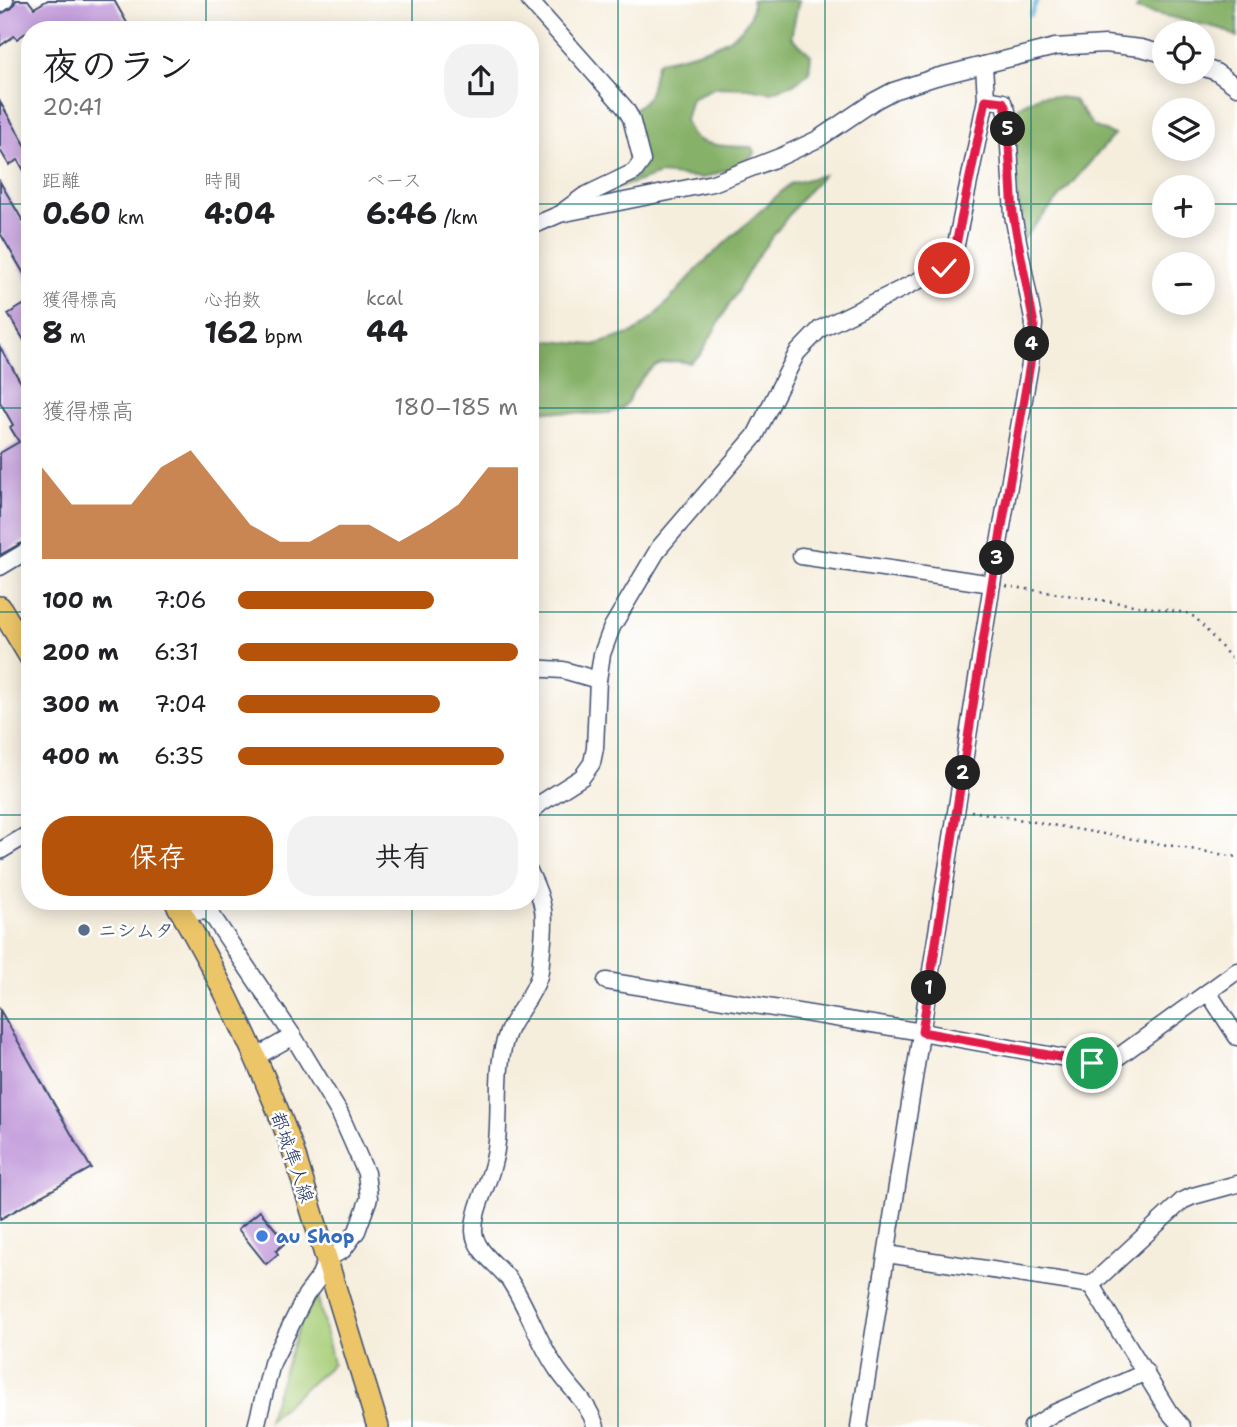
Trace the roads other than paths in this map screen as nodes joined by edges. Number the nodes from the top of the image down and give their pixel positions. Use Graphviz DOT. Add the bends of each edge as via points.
graph roads {
  1 [pos="5,0"];
  2 [pos="529,0"];
  3 [pos="0,4"];
  4 [pos="1152,51"];
  5 [pos="984,65"];
  6 [pos="1215,72"];
  7 [pos="1237,87"];
  8 [pos="986,100"];
  9 [pos="560,214"];
  10 [pos="539,223"];
  11 [pos="21,554"];
  12 [pos="801,556"];
  13 [pos="0,567"];
  14 [pos="992,584"];
  15 [pos="0,607"];
  16 [pos="21,642"];
  17 [pos="539,669"];
  18 [pos="598,680"];
  19 [pos="539,805"];
  20 [pos="21,838"];
  21 [pos="0,850"];
  22 [pos="539,891"];
  23 [pos="180,910"];
  24 [pos="201,910"];
  25 [pos="1237,971"];
  26 [pos="606,981"];
  27 [pos="1208,992"];
  28 [pos="922,1032"];
  29 [pos="293,1036"];
  30 [pos="1237,1037"];
  31 [pos="256,1056"];
  32 [pos="1237,1184"];
  33 [pos="887,1254"];
  34 [pos="327,1259"];
  35 [pos="1091,1285"];
  36 [pos="1146,1372"];
  37 [pos="256,1427"];
  38 [pos="378,1427"];
  39 [pos="596,1427"];
  40 [pos="859,1427"];
  41 [pos="1032,1427"];
  42 [pos="1182,1427"];
  1 -- 3 [label="street"];
  2 -- 9 [label="street" via="625,108 642,161 634,173 584,196"];
  4 -- 5 [label="street" via="1105,44 1055,47"];
  5 -- 8 [label="street"];
  5 -- 9 [label="street" via="894,91 818,139 713,183"];
  6 -- 7 [label="street"];
  8 -- 14 [label="street" via="1003,102 1007,111 1013,215 1034,324"];
  8 -- 18 [label="street" via="950,262 820,329 797,352 755,436 674,528 645,569 612,627"];
  9 -- 10 [label="street"];
  11 -- 13 [label="street"];
  12 -- 14 [label="street"];
  14 -- 28 [label="street"];
  15 -- 16 [label="main road"];
  17 -- 18 [label="street"];
  18 -- 19 [label="street" via="592,763 582,777"];
  20 -- 21 [label="street"];
  22 -- 39 [label="street" via="545,924 539,976 505,1042 494,1162 474,1234 478,1246 508,1279 555,1367 577,1391"];
  23 -- 31 [label="main road, 都城隼人線" via="217,973"];
  24 -- 29 [label="street" via="209,911"];
  25 -- 27 [label="street"];
  26 -- 28 [label="street"];
  27 -- 28 [label="street" via="1118,1057 1092,1063"];
  27 -- 30 [label="street"];
  28 -- 33 [label="street"];
  29 -- 31 [label="street"];
  29 -- 34 [label="street" via="340,1114 366,1173 369,1198 357,1231 343,1250"];
  31 -- 34 [label="main road, 都城隼人線" via="293,1150"];
  32 -- 35 [label="street" via="1182,1201"];
  33 -- 35 [label="street"];
  33 -- 40 [label="street"];
  34 -- 37 [label="street" via="272,1363"];
  34 -- 38 [label="main road, 都城隼人線"];
  35 -- 36 [label="street"];
  36 -- 41 [label="street"];
  36 -- 42 [label="street"];
}
